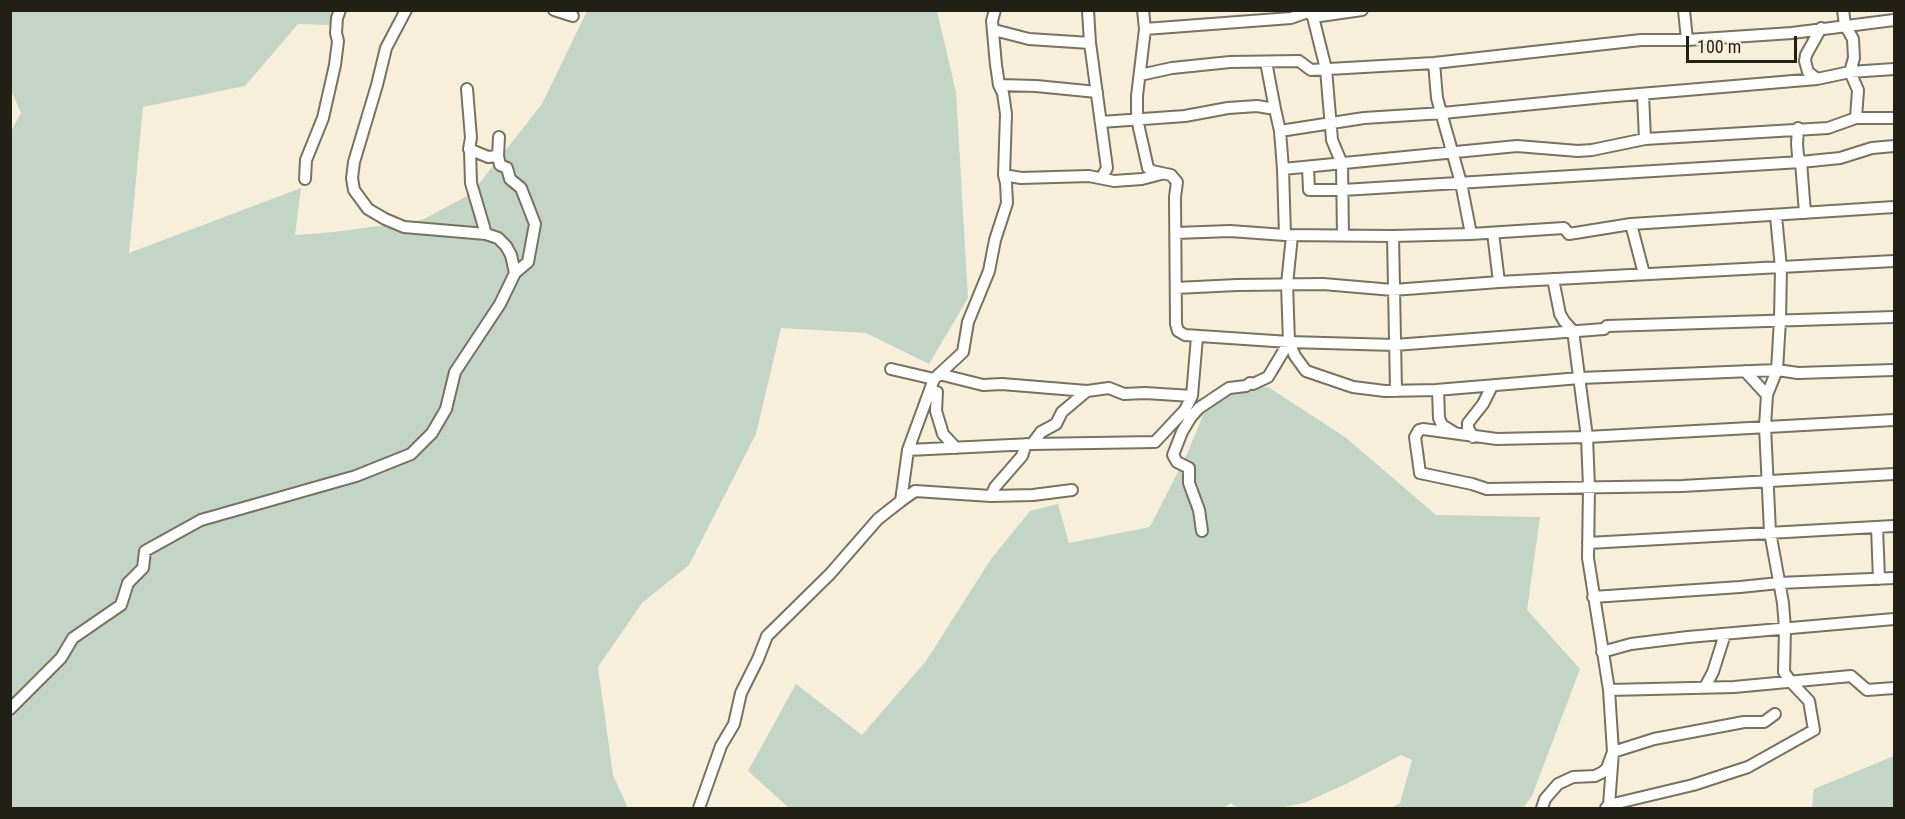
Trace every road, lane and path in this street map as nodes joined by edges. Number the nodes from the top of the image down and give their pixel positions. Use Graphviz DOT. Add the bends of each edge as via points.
graph roads {
  1 [pos="340,10"];
  2 [pos="405,10"];
  3 [pos="554,10"];
  4 [pos="995,10"];
  5 [pos="1088,10"];
  6 [pos="1143,10"];
  7 [pos="1362,10"];
  8 [pos="1684,10"];
  9 [pos="1843,10"];
  10 [pos="1310,13"];
  11 [pos="573,16"];
  12 [pos="1894,20"];
  13 [pos="1845,25"];
  14 [pos="1821,28"];
  15 [pos="1145,29"];
  16 [pos="994,30"];
  17 [pos="1687,40"];
  18 [pos="1090,43"];
  19 [pos="1266,62"];
  20 [pos="1434,63"];
  21 [pos="1326,69"];
  22 [pos="1894,69"];
  23 [pos="1850,72"];
  24 [pos="1140,75"];
  25 [pos="1817,79"];
  26 [pos="999,85"];
  27 [pos="467,89"];
  28 [pos="1097,92"];
  29 [pos="1643,93"];
  30 [pos="1275,109"];
  31 [pos="1443,113"];
  32 [pos="1856,118"];
  33 [pos="1894,118"];
  34 [pos="1137,119"];
  35 [pos="1101,122"];
  36 [pos="1329,124"];
  37 [pos="1798,128"];
  38 [pos="1280,131"];
  39 [pos="499,136"];
  40 [pos="1646,139"];
  41 [pos="1894,146"];
  42 [pos="470,150"];
  43 [pos="1451,152"];
  44 [pos="498,156"];
  45 [pos="1801,162"];
  46 [pos="1342,164"];
  47 [pos="1308,167"];
  48 [pos="1283,169"];
  49 [pos="1163,174"];
  50 [pos="1004,175"];
  51 [pos="1102,177"];
  52 [pos="305,179"];
  53 [pos="1461,183"];
  54 [pos="1344,190"];
  55 [pos="1894,207"];
  56 [pos="1805,213"];
  57 [pos="1776,216"];
  58 [pos="1630,224"];
  59 [pos="1176,233"];
  60 [pos="1493,233"];
  61 [pos="486,234"];
  62 [pos="1471,234"];
  63 [pos="1288,236"];
  64 [pos="1343,236"];
  65 [pos="1393,236"];
  66 [pos="1894,261"];
  67 [pos="1782,268"];
  68 [pos="515,273"];
  69 [pos="1644,274"];
  70 [pos="1553,279"];
  71 [pos="1499,282"];
  72 [pos="1287,284"];
  73 [pos="1176,288"];
  74 [pos="1393,290"];
  75 [pos="1894,317"];
  76 [pos="1780,320"];
  77 [pos="1573,331"];
  78 [pos="1197,337"];
  79 [pos="1289,342"];
  80 [pos="1395,345"];
  81 [pos="891,369"];
  82 [pos="1777,370"];
  83 [pos="1894,370"];
  84 [pos="1745,371"];
  85 [pos="939,376"];
  86 [pos="1580,378"];
  87 [pos="1492,386"];
  88 [pos="1438,390"];
  89 [pos="1087,391"];
  90 [pos="1396,391"];
  91 [pos="937,392"];
  92 [pos="1767,395"];
  93 [pos="1192,396"];
  94 [pos="926,401"];
  95 [pos="1187,414"];
  96 [pos="1894,420"];
  97 [pos="1765,426"];
  98 [pos="1455,433"];
  99 [pos="1473,437"];
  100 [pos="1587,437"];
  101 [pos="1029,444"];
  102 [pos="956,448"];
  103 [pos="908,450"];
  104 [pos="1894,474"];
  105 [pos="1767,481"];
  106 [pos="1589,487"];
  107 [pos="1072,490"];
  108 [pos="992,496"];
  109 [pos="901,501"];
  110 [pos="1894,526"];
  111 [pos="1877,527"];
  112 [pos="1202,531"];
  113 [pos="1770,532"];
  114 [pos="1588,543"];
  115 [pos="1894,578"];
  116 [pos="1879,579"];
  117 [pos="1779,582"];
  118 [pos="1593,597"];
  119 [pos="1894,619"];
  120 [pos="1785,629"];
  121 [pos="1725,634"];
  122 [pos="1602,652"];
  123 [pos="1791,682"];
  124 [pos="1705,687"];
  125 [pos="1894,688"];
  126 [pos="1609,690"];
  127 [pos="10,709"];
  128 [pos="1775,714"];
  129 [pos="1613,752"];
  130 [pos="1607,807"];
  131 [pos="699,808"];
  132 [pos="1542,808"];
  1 -- 52 [label="street" via="323,118 306,160"];
  2 -- 61 [label="street" via="386,48 354,162 354,190 368,209 404,227"];
  3 -- 11 [label="street"];
  4 -- 16 [label="street"];
  5 -- 18 [label="street"];
  6 -- 15 [label="street"];
  7 -- 10 [label="street"];
  8 -- 17 [label="street"];
  9 -- 13 [label="street"];
  10 -- 15 [label="street" via="1291,18"];
  10 -- 21 [label="street"];
  12 -- 13 [label="street"];
  13 -- 14 [label="street"];
  13 -- 23 [label="street" via="1853,39"];
  14 -- 17 [label="street"];
  14 -- 25 [label="street" via="1805,61 1808,72"];
  15 -- 24 [label="street"];
  16 -- 18 [label="street" via="1029,39"];
  16 -- 26 [label="street"];
  17 -- 20 [label="street" via="1641,40"];
  18 -- 28 [label="street"];
  19 -- 21 [label="street" via="1299,61 1309,69"];
  19 -- 24 [label="street" via="1230,62"];
  19 -- 30 [label="street"];
  20 -- 21 [label="street"];
  20 -- 31 [label="street" via="1437,98"];
  21 -- 36 [label="street"];
  22 -- 23 [label="street"];
  23 -- 25 [label="street"];
  23 -- 32 [label="street" via="1858,90"];
  24 -- 34 [label="street"];
  25 -- 29 [label="street"];
  26 -- 28 [label="street"];
  26 -- 50 [label="street" via="1006,114"];
  27 -- 42 [label="street"];
  28 -- 35 [label="street"];
  29 -- 31 [label="street"];
  29 -- 40 [label="street"];
  30 -- 34 [label="street" via="1228,108"];
  30 -- 38 [label="street"];
  31 -- 36 [label="street"];
  31 -- 43 [label="street"];
  32 -- 33 [label="street"];
  32 -- 37 [label="street" via="1828,128"];
  34 -- 35 [label="street"];
  34 -- 49 [label="street" via="1148,168"];
  35 -- 51 [label="street" via="1107,168"];
  36 -- 38 [label="street"];
  36 -- 46 [label="street"];
  37 -- 40 [label="street"];
  37 -- 45 [label="street"];
  38 -- 48 [label="street"];
  39 -- 44 [label="street"];
  40 -- 43 [label="street" via="1585,151 1517,146"];
  41 -- 45 [label="street"];
  42 -- 44 [label="street" via="488,157"];
  42 -- 61 [label="street" via="471,183"];
  43 -- 46 [label="street"];
  43 -- 53 [label="street"];
  44 -- 68 [label="street" via="510,179 521,188 535,224 528,262"];
  45 -- 53 [label="street"];
  45 -- 56 [label="street"];
  46 -- 47 [label="street"];
  46 -- 54 [label="street"];
  47 -- 48 [label="street"];
  47 -- 54 [label="street" via="1309,190"];
  48 -- 63 [label="street"];
  49 -- 51 [label="street" via="1114,181"];
  49 -- 59 [label="street" via="1171,175 1177,182"];
  50 -- 51 [label="street"];
  50 -- 85 [label="street" via="1007,203 994,240 989,271 968,322 963,352"];
  53 -- 54 [label="street"];
  53 -- 62 [label="street"];
  54 -- 64 [label="street"];
  55 -- 56 [label="street"];
  56 -- 57 [label="street"];
  57 -- 58 [label="street"];
  57 -- 67 [label="street"];
  58 -- 60 [label="street" via="1569,234 1564,228"];
  58 -- 69 [label="street"];
  59 -- 63 [label="street" via="1230,231"];
  59 -- 73 [label="street"];
  60 -- 62 [label="street"];
  60 -- 71 [label="street"];
  61 -- 68 [label="street" via="506,246"];
  62 -- 65 [label="street"];
  63 -- 64 [label="street"];
  63 -- 72 [label="street"];
  64 -- 65 [label="street"];
  65 -- 74 [label="street"];
  66 -- 67 [label="street"];
  67 -- 69 [label="street"];
  67 -- 76 [label="street"];
  68 -- 127 [label="street" via="500,304 455,372 446,409 432,434 411,454 356,476 201,520 145,551 143,568 128,583 122,605 73,638 61,658"];
  69 -- 70 [label="street"];
  70 -- 71 [label="street"];
  70 -- 77 [label="street" via="1560,314"];
  71 -- 74 [label="street"];
  72 -- 73 [label="street"];
  72 -- 74 [label="street"];
  72 -- 79 [label="street"];
  73 -- 78 [label="street" via="1178,332"];
  74 -- 80 [label="street"];
  75 -- 76 [label="street"];
  76 -- 77 [label="street" via="1607,326"];
  76 -- 82 [label="street"];
  77 -- 80 [label="street"];
  77 -- 86 [label="street"];
  78 -- 79 [label="street"];
  78 -- 93 [label="street"];
  79 -- 80 [label="street"];
  79 -- 90 [label="street" via="1306,371 1353,387"];
  79 -- 95 [label="street" via="1268,377 1229,388"];
  80 -- 90 [label="street"];
  81 -- 85 [label="street"];
  82 -- 83 [label="street"];
  82 -- 84 [label="street"];
  82 -- 92 [label="street"];
  84 -- 86 [label="street"];
  84 -- 92 [label="street"];
  85 -- 89 [label="street" via="983,385"];
  85 -- 91 [label="street"];
  85 -- 94 [label="street"];
  86 -- 87 [label="street"];
  86 -- 100 [label="street"];
  87 -- 88 [label="street"];
  87 -- 99 [label="street" via="1468,423"];
  88 -- 90 [label="street"];
  88 -- 98 [label="street" via="1439,418 1442,425"];
  89 -- 93 [label="street" via="1109,388 1124,394"];
  89 -- 101 [label="street" via="1062,412 1056,424"];
  91 -- 94 [label="street"];
  91 -- 102 [label="street" via="936,411 943,434"];
  92 -- 97 [label="street"];
  93 -- 95 [label="street"];
  94 -- 103 [label="street"];
  95 -- 101 [label="street" via="1155,442"];
  95 -- 112 [label="street" via="1173,455 1189,468 1189,483"];
  96 -- 97 [label="street"];
  97 -- 100 [label="street"];
  97 -- 105 [label="street"];
  98 -- 99 [label="street"];
  98 -- 106 [label="street" via="1423,429 1416,433 1420,472 1487,489"];
  99 -- 100 [label="street"];
  100 -- 106 [label="street"];
  101 -- 102 [label="street"];
  101 -- 108 [label="street"];
  102 -- 103 [label="street"];
  103 -- 109 [label="street"];
  104 -- 105 [label="street"];
  105 -- 106 [label="street"];
  105 -- 113 [label="street"];
  106 -- 114 [label="street"];
  107 -- 108 [label="street"];
  108 -- 109 [label="street" via="915,491"];
  109 -- 131 [label="street" via="878,519 830,574 767,636 741,693 734,724 721,746"];
  110 -- 111 [label="street"];
  111 -- 113 [label="street"];
  111 -- 116 [label="street"];
  113 -- 114 [label="street"];
  113 -- 117 [label="street"];
  114 -- 118 [label="street"];
  115 -- 116 [label="street"];
  116 -- 117 [label="street"];
  117 -- 118 [label="street"];
  117 -- 120 [label="street"];
  118 -- 122 [label="street"];
  119 -- 120 [label="street"];
  120 -- 121 [label="street"];
  120 -- 123 [label="street" via="1783,665"];
  121 -- 122 [label="street" via="1631,644"];
  121 -- 124 [label="street"];
  122 -- 126 [label="street"];
  123 -- 124 [label="street"];
  123 -- 125 [label="street" via="1851,676 1867,690"];
  123 -- 130 [label="street" via="1811,705 1814,730 1748,767"];
  124 -- 126 [label="street"];
  126 -- 129 [label="street"];
  128 -- 129 [label="street" via="1764,722 1744,722 1654,739"];
  129 -- 130 [label="street"];
  129 -- 132 [label="street" via="1603,772 1558,784"];
}
